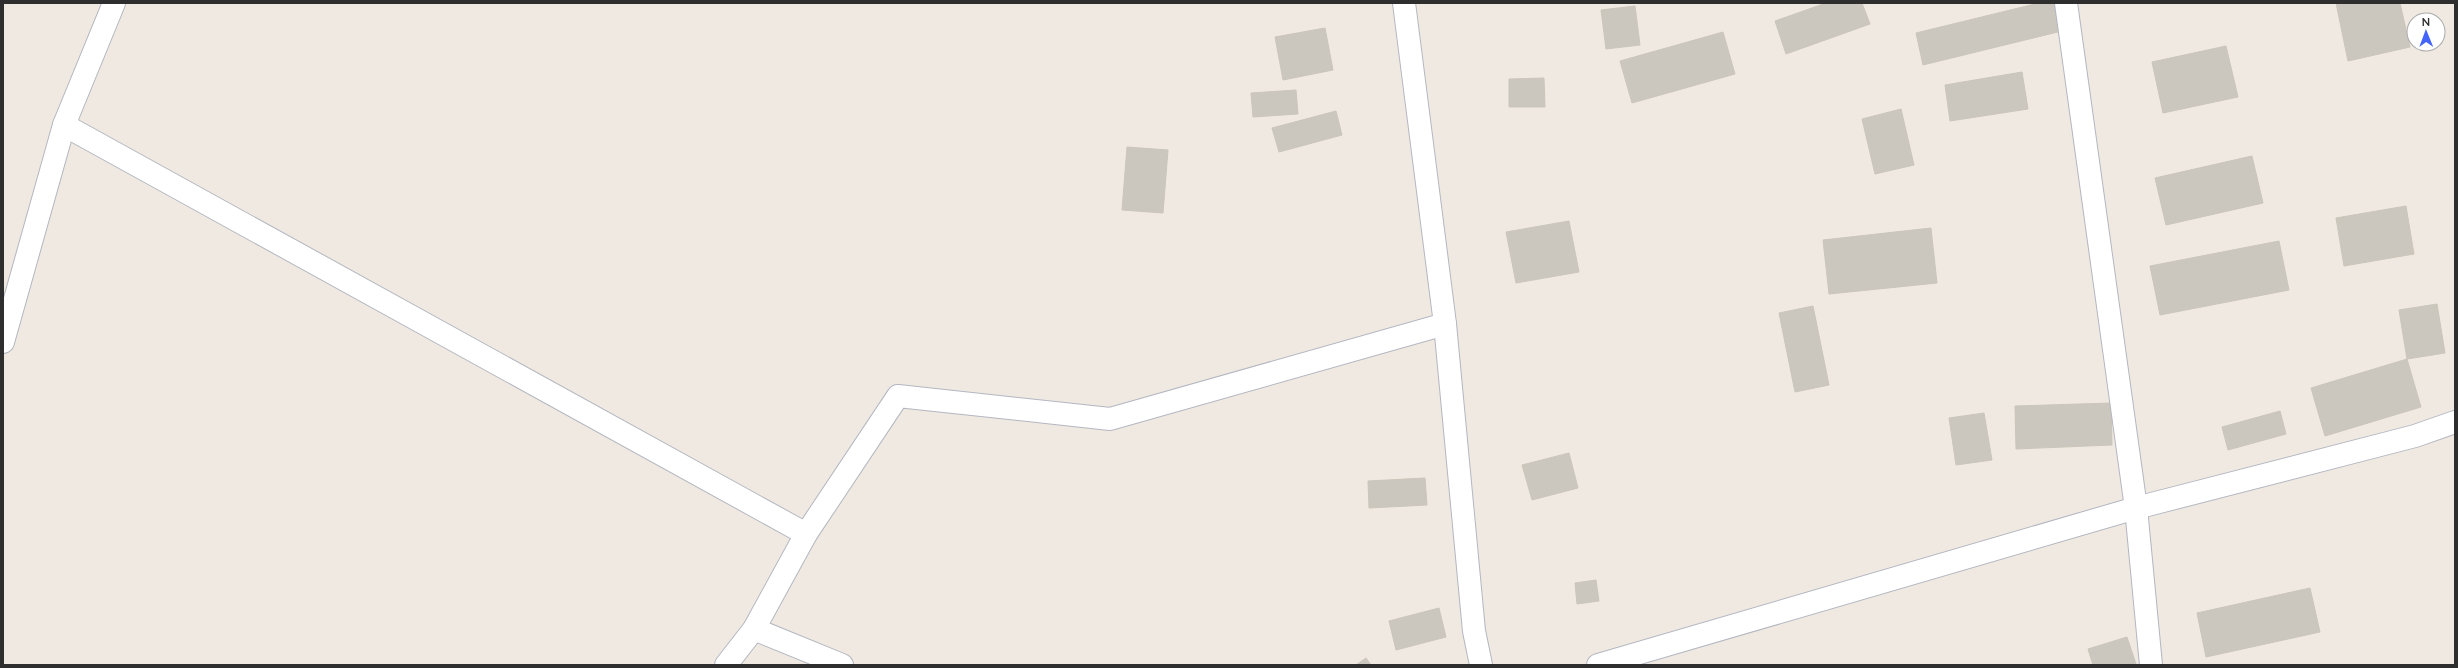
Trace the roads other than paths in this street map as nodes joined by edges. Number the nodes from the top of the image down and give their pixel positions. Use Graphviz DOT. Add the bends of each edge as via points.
graph roads {
  1 [pos="114,3"];
  2 [pos="1404,3"];
  3 [pos="2066,3"];
  4 [pos="64,125"];
  5 [pos="1445,324"];
  6 [pos="3,342"];
  7 [pos="2455,422"];
  8 [pos="2136,508"];
  9 [pos="806,534"];
  10 [pos="754,629"];
  11 [pos="726,665"];
  12 [pos="842,665"];
  13 [pos="1480,665"];
  14 [pos="1598,665"];
  15 [pos="2151,665"];
  1 -- 4 [label="street"];
  2 -- 5 [label="street"];
  3 -- 8 [label="street"];
  4 -- 6 [label="street"];
  4 -- 9 [label="street"];
  5 -- 9 [label="street" via="1110,419 898,396"];
  5 -- 13 [label="street" via="1474,631"];
  7 -- 8 [label="street" via="2415,436"];
  8 -- 14 [label="street"];
  8 -- 15 [label="street"];
  9 -- 10 [label="street"];
  10 -- 11 [label="street"];
  10 -- 12 [label="street"];
}
